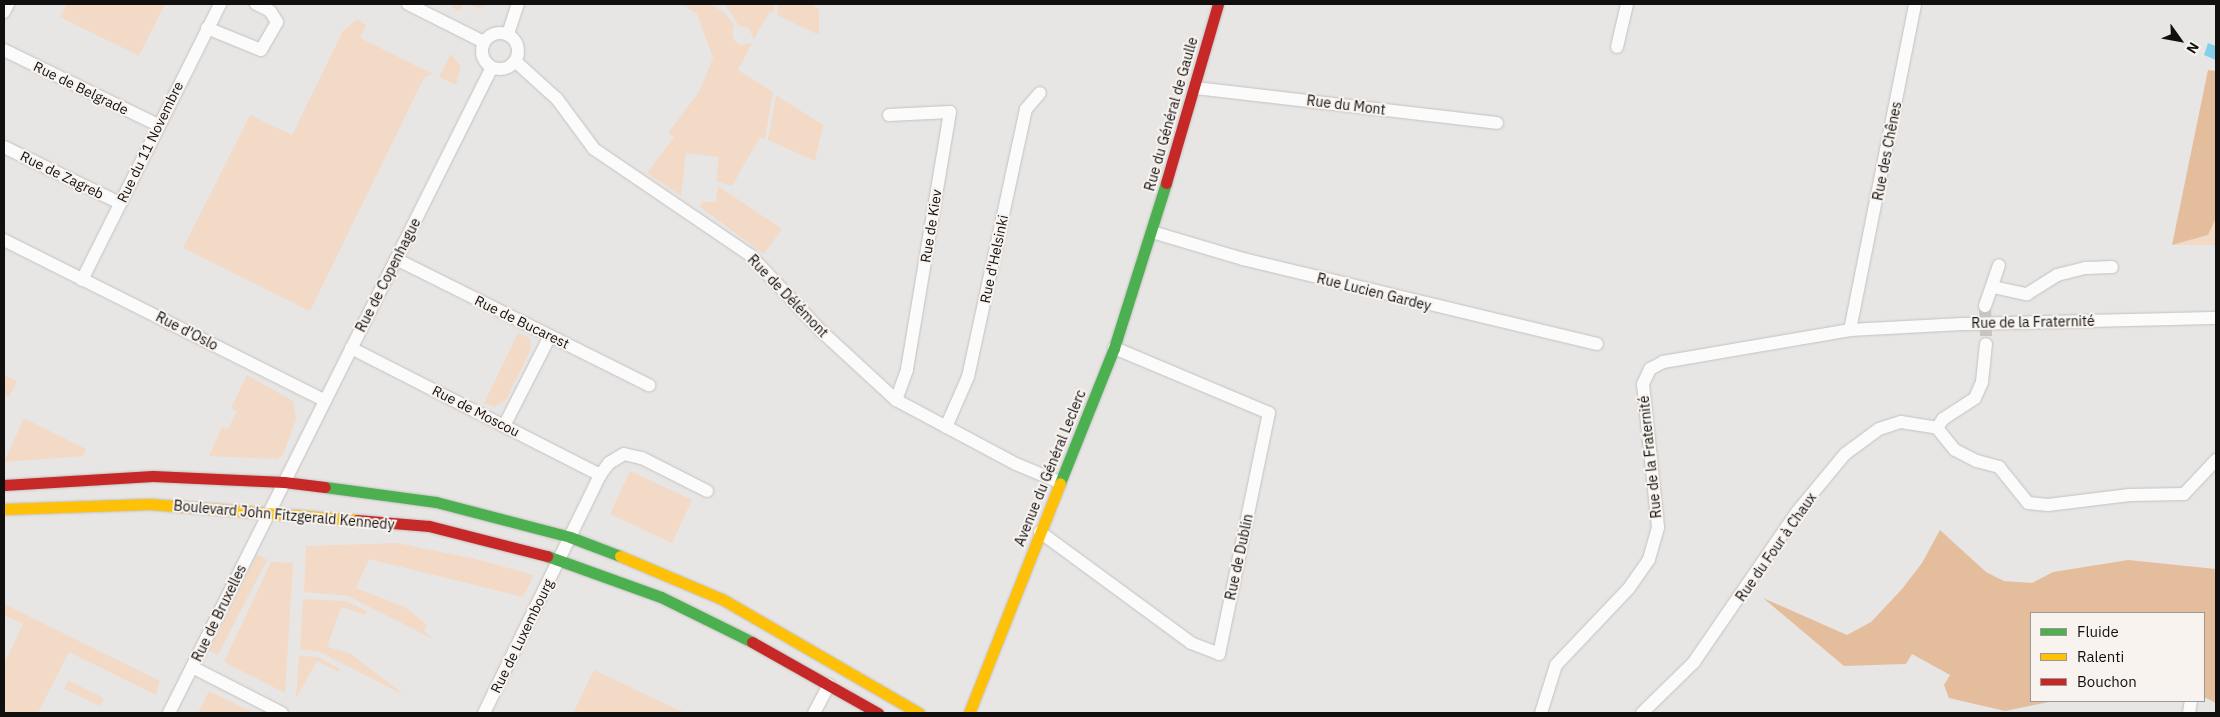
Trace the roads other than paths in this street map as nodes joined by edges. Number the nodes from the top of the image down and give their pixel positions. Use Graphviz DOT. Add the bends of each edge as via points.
graph roads {
  1 [pos="8,4"];
  2 [pos="220,4"];
  3 [pos="256,4"];
  4 [pos="408,4"];
  5 [pos="518,4"];
  6 [pos="1218,4"];
  7 [pos="1627,4"];
  8 [pos="1915,4"];
  9 [pos="4,12"];
  10 [pos="208,28"];
  11 [pos="508,34"];
  12 [pos="484,42"];
  13 [pos="1617,47"];
  14 [pos="4,50"];
  15 [pos="515,62"];
  16 [pos="492,67"];
  17 [pos="1195,88"];
  18 [pos="1040,93"];
  19 [pos="889,115"];
  20 [pos="1497,123"];
  21 [pos="158,126"];
  22 [pos="4,147"];
  23 [pos="120,203"];
  24 [pos="1152,232"];
  25 [pos="4,240"];
  26 [pos="396,259"];
  27 [pos="1999,264"];
  28 [pos="2112,267"];
  29 [pos="82,280"];
  30 [pos="1993,287"];
  31 [pos="1985,306"];
  32 [pos="2216,319"];
  33 [pos="1850,330"];
  34 [pos="550,336"];
  35 [pos="1598,344"];
  36 [pos="1986,344"];
  37 [pos="352,348"];
  38 [pos="1114,348"];
  39 [pos="649,385"];
  40 [pos="896,400"];
  41 [pos="325,401"];
  42 [pos="504,426"];
  43 [pos="946,427"];
  44 [pos="1938,428"];
  45 [pos="2216,460"];
  46 [pos="600,475"];
  47 [pos="284,482"];
  48 [pos="1059,482"];
  49 [pos="4,485"];
  50 [pos="707,491"];
  51 [pos="4,509"];
  52 [pos="268,513"];
  53 [pos="1040,532"];
  54 [pos="570,537"];
  55 [pos="560,559"];
  56 [pos="192,667"];
  57 [pos="829,685"];
  58 [pos="170,713"];
  59 [pos="282,713"];
  60 [pos="484,713"];
  61 [pos="814,713"];
  62 [pos="878,713"];
  63 [pos="919,713"];
  64 [pos="969,713"];
  65 [pos="1541,713"];
  66 [pos="1642,713"];
  1 -- 9 [label="street"];
  2 -- 10 [label="street, Rue du 11 Novembre"];
  3 -- 10 [label="street" via="270,11 277,22 262,50"];
  4 -- 12 [label="street"];
  5 -- 11 [label="street"];
  6 -- 17 [label="main road, Rue du Général de Gaulle"];
  7 -- 13 [label="street"];
  8 -- 33 [label="street, Rue des Chênes"];
  10 -- 21 [label="street, Rue du 11 Novembre"];
  11 -- 12 [label="street" via="494,33"];
  11 -- 15 [label="street" via="519,49"];
  12 -- 16 [label="street" via="483,56"];
  14 -- 21 [label="street, Rue de Belgrade"];
  15 -- 16 [label="street" via="505,68"];
  15 -- 40 [label="street, Rue de Délémont" via="557,99 594,149 750,255 822,331"];
  16 -- 26 [label="street, Rue de Copenhague"];
  17 -- 20 [label="street, Rue du Mont"];
  17 -- 24 [label="main road, Rue du Général de Gaulle"];
  18 -- 43 [label="street, Rue d'Helsinki" via="1026,109 968,377"];
  19 -- 40 [label="street, Rue de Kiev" via="950,112 907,370"];
  21 -- 23 [label="street, Rue du 11 Novembre"];
  22 -- 23 [label="street, Rue de Zagreb"];
  23 -- 29 [label="street, Rue du 11 Novembre"];
  24 -- 35 [label="street, Rue Lucien Gardey" via="1243,260"];
  24 -- 38 [label="main road, Avenue du Général Leclerc"];
  25 -- 29 [label="street, Rue d'Oslo"];
  26 -- 34 [label="street, Rue de Bucarest"];
  26 -- 37 [label="street, Rue de Copenhague"];
  27 -- 30 [label="street"];
  28 -- 30 [label="street" via="2086,268 2057,275 2027,294"];
  29 -- 41 [label="street, Rue d'Oslo"];
  30 -- 31 [label="street"];
  32 -- 33 [label="street, Rue de la Fraternité" via="1962,324"];
  33 -- 65 [label="street, Rue de la Fraternité" via="1663,362 1650,368 1643,384 1658,527 1649,559 1629,588 1556,665"];
  34 -- 39 [label="street, Rue de Bucarest"];
  34 -- 42 [label="street"];
  36 -- 44 [label="street" via="1982,382 1975,398 1944,419"];
  37 -- 41 [label="street, Rue de Copenhague"];
  37 -- 42 [label="street, Rue de Moscou"];
  38 -- 48 [label="main road, Avenue du Général Leclerc"];
  38 -- 53 [label="street, Rue de Dublin" via="1269,413 1218,654 1191,643"];
  40 -- 43 [label="street, Rue de Délémont"];
  41 -- 47 [label="street, Rue de Copenhague"];
  42 -- 46 [label="street, Rue de Moscou"];
  43 -- 48 [label="street, Rue de Délémont"];
  44 -- 45 [label="street" via="1955,450 1976,461 1999,467 2028,503 2048,505 2130,495 2173,496 2191,490"];
  44 -- 66 [label="street, Rue du Four à Chaux" via="1901,422 1879,428 1846,454 1797,512 1694,662"];
  46 -- 50 [label="street" via="609,462 624,454 642,458"];
  46 -- 54 [label="street"];
  47 -- 49 [label="main road, Boulevard John Fitzgerald Kennedy" via="153,476"];
  47 -- 52 [label="street, Rue de Bruxelles"];
  47 -- 54 [label="main road, Boulevard John Fitzgerald Kennedy" via="436,502"];
  48 -- 53 [label="main road, Avenue du Général Leclerc"];
  51 -- 52 [label="main road, Boulevard John Fitzgerald Kennedy" via="150,504"];
  52 -- 55 [label="main road, Boulevard John Fitzgerald Kennedy" via="429,526"];
  52 -- 56 [label="street, Rue de Bruxelles"];
  53 -- 64 [label="main road, Avenue du Général Leclerc"];
  54 -- 55 [label="street"];
  54 -- 63 [label="main road, Boulevard John Fitzgerald Kennedy" via="722,598"];
  55 -- 57 [label="main road, Boulevard John Fitzgerald Kennedy" via="712,620"];
  55 -- 60 [label="street, Rue de Luxembourg"];
  56 -- 58 [label="street, Rue de Bruxelles"];
  56 -- 59 [label="street"];
  57 -- 61 [label="street"];
  57 -- 62 [label="main road, Boulevard John Fitzgerald Kennedy"];
}
